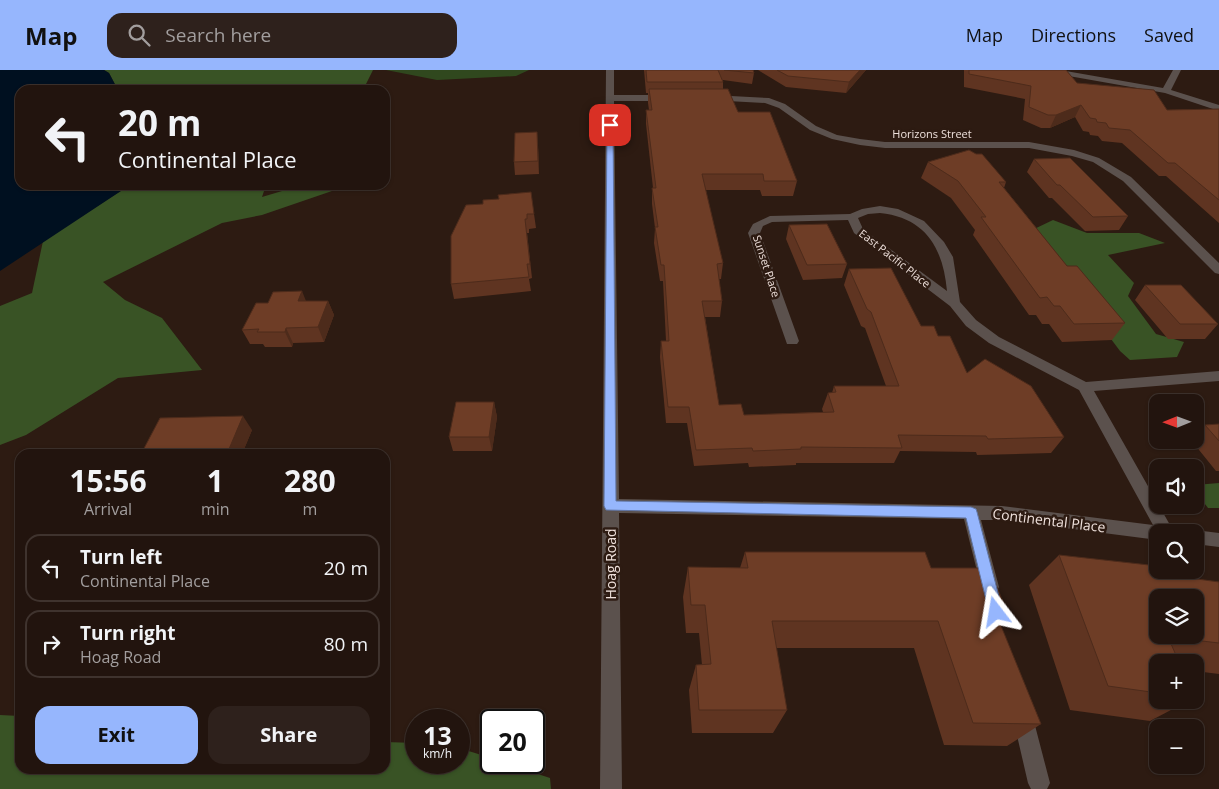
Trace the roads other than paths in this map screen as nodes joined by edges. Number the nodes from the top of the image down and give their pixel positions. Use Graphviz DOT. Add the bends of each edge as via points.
graph roads {
  1 [pos="610,70"];
  2 [pos="1046,70"];
  3 [pos="1176,70"];
  4 [pos="1166,90"];
  5 [pos="611,98"];
  6 [pos="674,98"];
  7 [pos="702,98"];
  8 [pos="1219,108"];
  9 [pos="852,218"];
  10 [pos="1219,270"];
  11 [pos="954,303"];
  12 [pos="792,341"];
  13 [pos="1219,376"];
  14 [pos="1084,387"];
  15 [pos="610,506"];
  16 [pos="971,512"];
  17 [pos="1161,524"];
  18 [pos="1149,533"];
  19 [pos="1204,539"];
  20 [pos="1219,540"];
  21 [pos="994,602"];
  22 [pos="1018,697"];
  23 [pos="1040,783"];
  24 [pos="611,789"];
  1 -- 5 [label="street, Hoag Road"];
  2 -- 4 [label="street"];
  3 -- 4 [label="street"];
  4 -- 8 [label="street"];
  5 -- 6 [label="street"];
  5 -- 15 [label="street, Hoag Road"];
  7 -- 10 [label="street, Horizons Street" via="766,100 782,106 813,128 885,146 1029,145 1096,160 1127,179"];
  9 -- 11 [label="street, East Pacific Place" via="858,231"];
  9 -- 11 [label="street, East Pacific Place" via="863,211 880,209 901,212 920,222 936,237 947,258"];
  9 -- 12 [label="street, Sunset Place" via="770,219 758,224 754,233"];
  11 -- 14 [label="street, East Pacific Place" via="994,340"];
  13 -- 14 [label="street"];
  14 -- 17 [label="street"];
  15 -- 16 [label="street, Continental Place"];
  15 -- 24 [label="street, Hoag Road"];
  16 -- 18 [label="street, Continental Place" via="1002,513"];
  16 -- 21 [label="street"];
  19 -- 20 [label="street"];
  22 -- 23 [label="street"];
}
